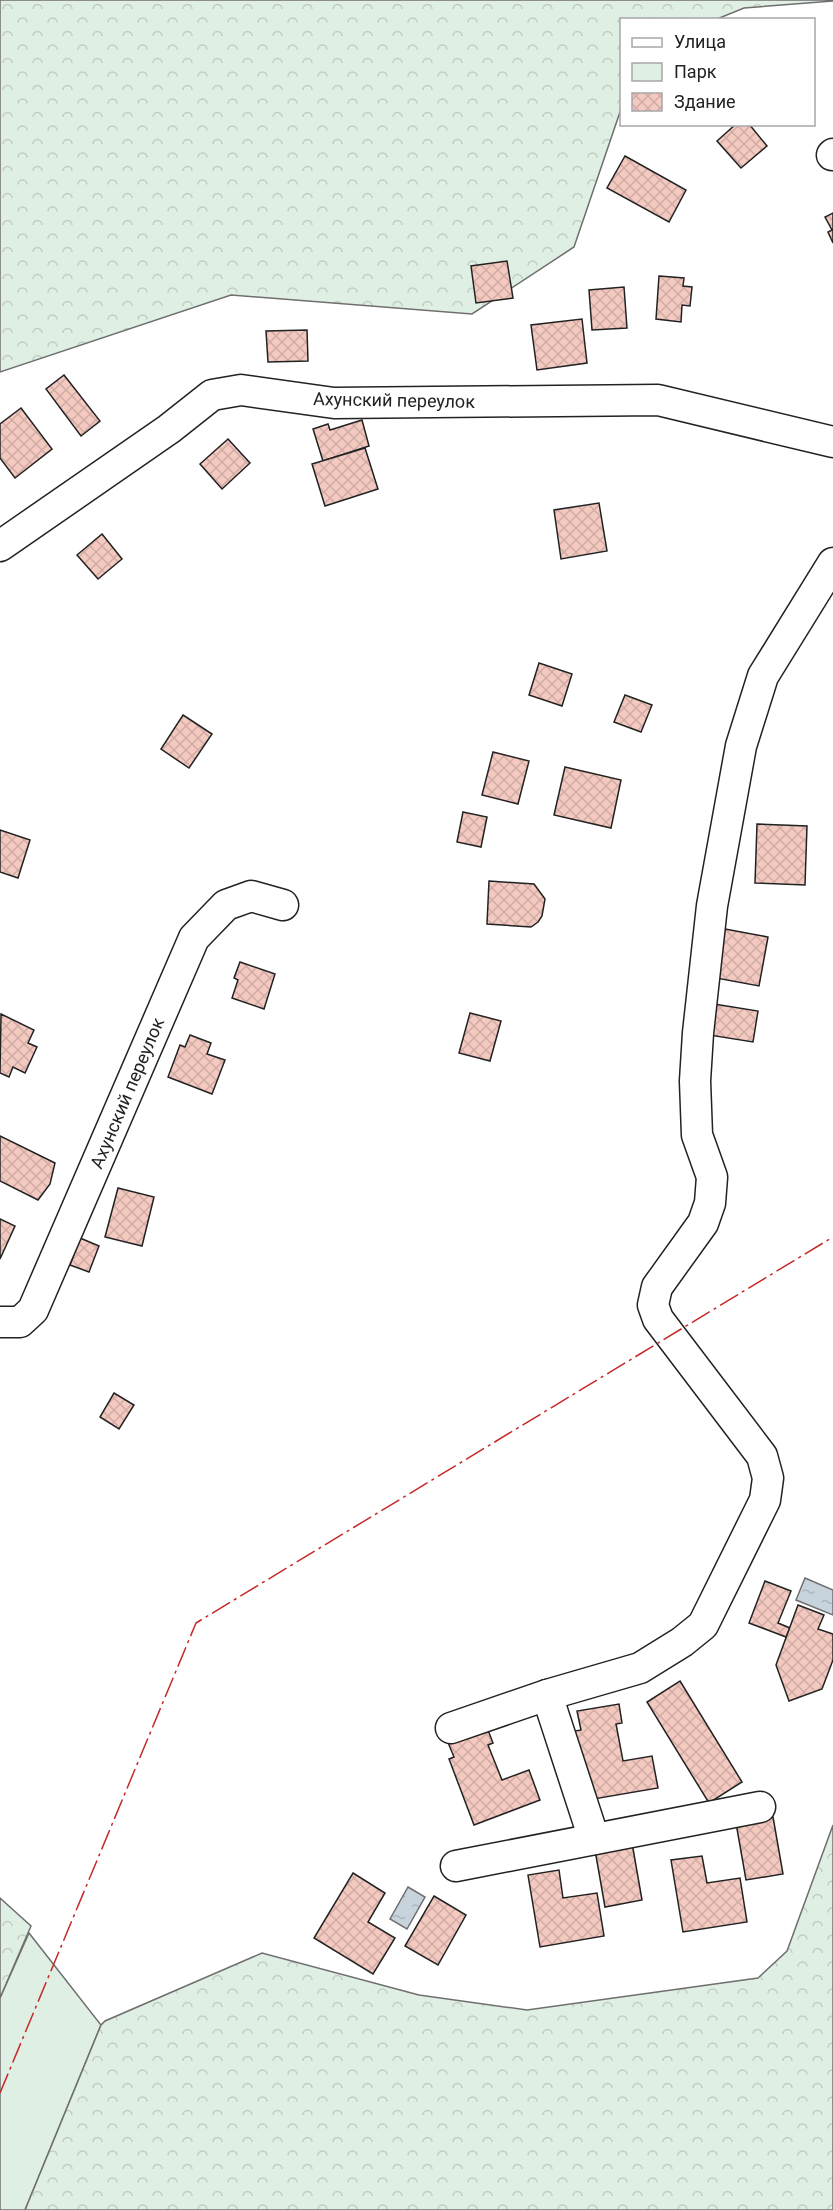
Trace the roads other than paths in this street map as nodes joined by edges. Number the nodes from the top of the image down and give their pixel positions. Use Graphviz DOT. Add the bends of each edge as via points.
graph roads {
  1 [pos="833,442"];
  2 [pos="0,546"];
  3 [pos="833,563"];
  4 [pos="283,905"];
  5 [pos="0,1322"];
  6 [pos="548,1695"];
  7 [pos="451,1728"];
  8 [pos="760,1807"];
  9 [pos="594,1839"];
  10 [pos="456,1866"];
  1 -- 2 [label="street, Ахунский переулок" via="658,400 334,403 241,390 212,395"];
  3 -- 6 [label="street" via="763,676 741,746 712,906 698,1033 697,1135 712,1177 710,1203 703,1223 657,1287 653,1305 658,1319 762,1456 768,1478 765,1500 703,1625 640,1668"];
  4 -- 5 [label="street, Ахунский переулок" via="251,896 226,905 194,938 33,1310 20,1322"];
  6 -- 7 [label="street"];
  6 -- 9 [label="street"];
  8 -- 9 [label="street"];
  9 -- 10 [label="street"];
}
